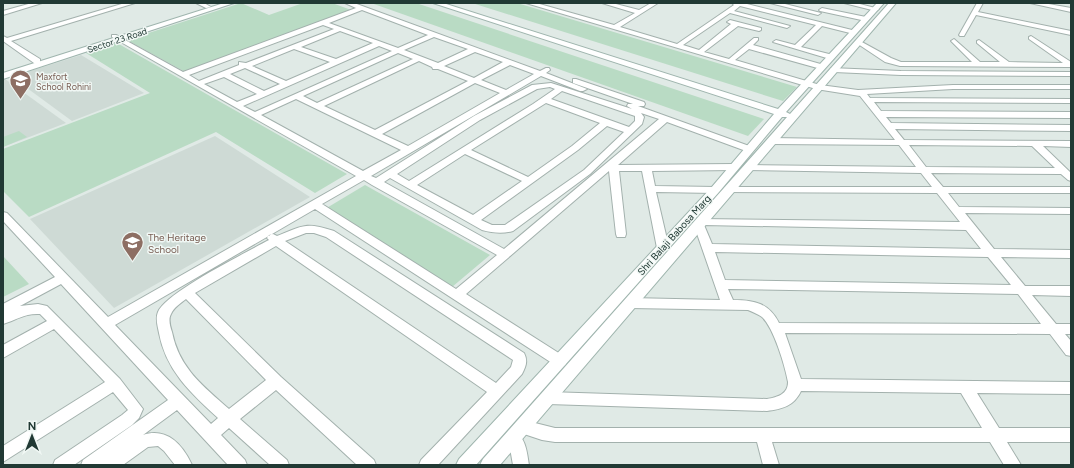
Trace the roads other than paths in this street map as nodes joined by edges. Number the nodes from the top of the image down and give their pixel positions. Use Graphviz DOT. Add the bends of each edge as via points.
graph roads {
  1 [pos="39,3"];
  2 [pos="122,3"];
  3 [pos="132,3"];
  4 [pos="199,3"];
  5 [pos="219,3"];
  6 [pos="230,3"];
  7 [pos="348,3"];
  8 [pos="436,3"];
  9 [pos="451,3"];
  10 [pos="529,3"];
  11 [pos="540,3"];
  12 [pos="607,3"];
  13 [pos="656,3"];
  14 [pos="766,3"];
  15 [pos="773,3"];
  16 [pos="847,3"];
  17 [pos="893,3"];
  18 [pos="980,3"];
  19 [pos="1033,3"];
  20 [pos="737,4"];
  21 [pos="360,6"];
  22 [pos="879,6"];
  23 [pos="208,7"];
  24 [pos="758,9"];
  25 [pos="823,9"];
  26 [pos="1071,10"];
  27 [pos="728,11"];
  28 [pos="640,12"];
  29 [pos="3,13"];
  30 [pos="974,13"];
  31 [pos="718,18"];
  32 [pos="796,18"];
  33 [pos="866,19"];
  34 [pos="810,22"];
  35 [pos="323,23"];
  36 [pos="737,23"];
  37 [pos="820,24"];
  38 [pos="787,26"];
  39 [pos="616,27"];
  40 [pos="340,29"];
  41 [pos="758,29"];
  42 [pos="1071,33"];
  43 [pos="435,34"];
  44 [pos="779,34"];
  45 [pos="962,35"];
  46 [pos="856,37"];
  47 [pos="117,38"];
  48 [pos="1031,38"];
  49 [pos="756,39"];
  50 [pos="6,40"];
  51 [pos="954,41"];
  52 [pos="776,42"];
  53 [pos="979,42"];
  54 [pos="379,43"];
  55 [pos="680,44"];
  56 [pos="747,46"];
  57 [pos="295,47"];
  58 [pos="796,48"];
  59 [pos="475,49"];
  60 [pos="702,50"];
  61 [pos="398,51"];
  62 [pos="830,57"];
  63 [pos="228,59"];
  64 [pos="418,59"];
  65 [pos="732,59"];
  66 [pos="37,61"];
  67 [pos="337,62"];
  68 [pos="510,62"];
  69 [pos="979,65"];
  70 [pos="1008,65"];
  71 [pos="1071,65"];
  72 [pos="245,66"];
  73 [pos="436,67"];
  74 [pos="821,67"];
  75 [pos="834,70"];
  76 [pos="3,72"];
  77 [pos="543,72"];
  78 [pos="224,74"];
  79 [pos="1071,74"];
  80 [pos="183,75"];
  81 [pos="3,76"];
  82 [pos="474,81"];
  83 [pos="807,82"];
  84 [pos="198,84"];
  85 [pos="287,84"];
  86 [pos="822,86"];
  87 [pos="1071,87"];
  88 [pos="560,89"];
  89 [pos="860,92"];
  90 [pos="506,93"];
  91 [pos="264,94"];
  92 [pos="298,96"];
  93 [pos="545,100"];
  94 [pos="869,100"];
  95 [pos="987,101"];
  96 [pos="1071,101"];
  97 [pos="238,105"];
  98 [pos="318,106"];
  99 [pos="781,111"];
  100 [pos="880,114"];
  101 [pos="254,115"];
  102 [pos="795,115"];
  103 [pos="1002,115"];
  104 [pos="1071,115"];
  105 [pos="666,118"];
  106 [pos="606,122"];
  107 [pos="890,126"];
  108 [pos="1016,128"];
  109 [pos="1071,128"];
  110 [pos="630,131"];
  111 [pos="376,133"];
  112 [pos="772,141"];
  113 [pos="902,142"];
  114 [pos="1034,143"];
  115 [pos="1071,144"];
  116 [pos="751,146"];
  117 [pos="409,150"];
  118 [pos="465,151"];
  119 [pos="613,165"];
  120 [pos="646,167"];
  121 [pos="734,167"];
  122 [pos="748,168"];
  123 [pos="924,170"];
  124 [pos="1067,171"];
  125 [pos="390,174"];
  126 [pos="364,176"];
  127 [pos="529,181"];
  128 [pos="376,183"];
  129 [pos="409,185"];
  130 [pos="652,189"];
  131 [pos="715,190"];
  132 [pos="730,190"];
  133 [pos="1071,190"];
  134 [pos="940,191"];
  135 [pos="316,204"];
  136 [pos="956,210"];
  137 [pos="1071,211"];
  138 [pos="3,215"];
  139 [pos="474,220"];
  140 [pos="701,223"];
  141 [pos="968,226"];
  142 [pos="621,234"];
  143 [pos="271,236"];
  144 [pos="663,248"];
  145 [pos="707,248"];
  146 [pos="990,251"];
  147 [pos="505,254"];
  148 [pos="1071,254"];
  149 [pos="63,278"];
  150 [pos="721,284"];
  151 [pos="1021,291"];
  152 [pos="1071,291"];
  153 [pos="187,292"];
  154 [pos="457,295"];
  155 [pos="630,303"];
  156 [pos="728,304"];
  157 [pos="3,310"];
  158 [pos="3,319"];
  159 [pos="56,322"];
  160 [pos="107,324"];
  161 [pos="777,328"];
  162 [pos="1054,329"];
  163 [pos="1071,329"];
  164 [pos="1071,351"];
  165 [pos="3,352"];
  166 [pos="560,361"];
  167 [pos="276,381"];
  168 [pos="115,383"];
  169 [pos="796,385"];
  170 [pos="965,387"];
  171 [pos="1071,388"];
  172 [pos="497,391"];
  173 [pos="548,398"];
  174 [pos="178,401"];
  175 [pos="230,418"];
  176 [pos="518,432"];
  177 [pos="210,434"];
  178 [pos="762,434"];
  179 [pos="994,435"];
  180 [pos="1071,435"];
  181 [pos="3,455"];
  182 [pos="179,463"];
  183 [pos="61,465"];
  184 [pos="88,465"];
  185 [pos="111,465"];
  186 [pos="239,465"];
  187 [pos="281,465"];
  188 [pos="368,465"];
  189 [pos="427,465"];
  190 [pos="465,465"];
  191 [pos="489,465"];
  192 [pos="521,465"];
  193 [pos="771,465"];
  194 [pos="1013,465"];
  1 -- 29 [label="street"];
  2 -- 50 [label="street" via="3,38"];
  3 -- 50 [label="street"];
  4 -- 23 [label="street"];
  5 -- 23 [label="street, Sector 23 Road"];
  6 -- 47 [label="street, Sector 23 Road"];
  7 -- 21 [label="street"];
  8 -- 99 [label="street"];
  9 -- 99 [label="street"];
  10 -- 39 [label="street"];
  11 -- 39 [label="street"];
  12 -- 28 [label="street"];
  13 -- 28 [label="street"];
  14 -- 24 [label="street"];
  15 -- 25 [label="street"];
  16 -- 22 [label="street"];
  17 -- 46 [label="street, Shri Balaji Babosa Marg"];
  18 -- 30 [label="street"];
  19 -- 26 [label="street"];
  20 -- 24 [label="street"];
  20 -- 27 [label="street"];
  21 -- 35 [label="street"];
  21 -- 43 [label="street"];
  21 -- 77 [label="street"];
  22 -- 33 [label="street, Shri Balaji Babosa Marg"];
  23 -- 47 [label="street, Sector 23 Road"];
  24 -- 32 [label="street"];
  25 -- 33 [label="street"];
  25 -- 34 [label="street"];
  27 -- 31 [label="street"];
  27 -- 38 [label="street"];
  28 -- 39 [label="street"];
  30 -- 42 [label="street"];
  30 -- 45 [label="street"];
  31 -- 36 [label="street"];
  31 -- 55 [label="street"];
  32 -- 34 [label="street"];
  32 -- 38 [label="street"];
  33 -- 46 [label="street, Shri Balaji Babosa Marg"];
  34 -- 37 [label="street"];
  35 -- 40 [label="street"];
  35 -- 63 [label="street"];
  36 -- 41 [label="street"];
  36 -- 60 [label="street"];
  37 -- 46 [label="street"];
  37 -- 58 [label="street"];
  38 -- 44 [label="street"];
  39 -- 55 [label="street"];
  39 -- 83 [label="street"];
  40 -- 54 [label="street"];
  40 -- 57 [label="street"];
  43 -- 59 [label="street"];
  43 -- 61 [label="street"];
  46 -- 62 [label="street, Shri Balaji Babosa Marg"];
  46 -- 69 [label="street" via="895,64"];
  46 -- 75 [label="street, Shri Balaji Babosa Marg"];
  47 -- 66 [label="street, Sector 23 Road"];
  47 -- 80 [label="street"];
  47 -- 81 [label="street, Sector 23 Road"];
  48 -- 71 [label="street"];
  49 -- 56 [label="street"];
  50 -- 66 [label="street"];
  51 -- 69 [label="street"];
  52 -- 58 [label="street"];
  53 -- 70 [label="street"];
  54 -- 61 [label="street"];
  54 -- 67 [label="street"];
  55 -- 60 [label="street"];
  56 -- 65 [label="street"];
  56 -- 74 [label="street"];
  57 -- 67 [label="street"];
  57 -- 72 [label="street"];
  58 -- 62 [label="street"];
  59 -- 68 [label="street"];
  59 -- 73 [label="street"];
  60 -- 65 [label="street"];
  61 -- 64 [label="street"];
  61 -- 92 [label="street"];
  62 -- 74 [label="street, Shri Balaji Babosa Marg"];
  63 -- 72 [label="street"];
  63 -- 80 [label="street"];
  64 -- 73 [label="street"];
  64 -- 98 [label="street"];
  65 -- 83 [label="street"];
  66 -- 76 [label="street, Sector 23 Road"];
  67 -- 85 [label="street"];
  68 -- 77 [label="street"];
  68 -- 82 [label="street"];
  69 -- 70 [label="street"];
  70 -- 71 [label="street"];
  72 -- 78 [label="street"];
  72 -- 85 [label="street"];
  73 -- 82 [label="street"];
  74 -- 83 [label="street, Shri Balaji Babosa Marg"];
  75 -- 79 [label="street"];
  75 -- 86 [label="street, Shri Balaji Babosa Marg"];
  77 -- 90 [label="street"];
  77 -- 105 [label="street"];
  77 -- 116 [label="street"];
  78 -- 84 [label="street"];
  78 -- 91 [label="street"];
  80 -- 84 [label="street"];
  82 -- 90 [label="street"];
  82 -- 111 [label="street"];
  83 -- 86 [label="street"];
  83 -- 99 [label="street, Shri Balaji Babosa Marg"];
  84 -- 97 [label="street"];
  85 -- 91 [label="street"];
  86 -- 89 [label="street"];
  86 -- 102 [label="street, Shri Balaji Babosa Marg"];
  87 -- 89 [label="street" via="953,86"];
  88 -- 93 [label="street"];
  88 -- 110 [label="street" via="638,114 639,122"];
  88 -- 125 [label="street" via="547,85 527,90 477,118"];
  89 -- 94 [label="street"];
  90 -- 117 [label="street"];
  91 -- 97 [label="street"];
  92 -- 98 [label="street"];
  92 -- 101 [label="street"];
  93 -- 106 [label="street"];
  93 -- 118 [label="street"];
  94 -- 95 [label="street"];
  94 -- 100 [label="street"];
  95 -- 96 [label="street"];
  95 -- 103 [label="street"];
  97 -- 101 [label="street"];
  98 -- 111 [label="street"];
  99 -- 102 [label="street"];
  99 -- 116 [label="street, Shri Balaji Babosa Marg"];
  100 -- 103 [label="street"];
  100 -- 107 [label="street"];
  101 -- 126 [label="street"];
  102 -- 112 [label="street, Shri Balaji Babosa Marg"];
  103 -- 104 [label="street"];
  103 -- 108 [label="street"];
  105 -- 116 [label="street"];
  105 -- 119 [label="street"];
  106 -- 110 [label="street"];
  106 -- 127 [label="street"];
  107 -- 108 [label="street"];
  107 -- 113 [label="street"];
  108 -- 109 [label="street"];
  110 -- 139 [label="street" via="587,172 509,228 492,229"];
  111 -- 117 [label="street"];
  112 -- 113 [label="street"];
  112 -- 122 [label="street, Shri Balaji Babosa Marg"];
  113 -- 114 [label="street"];
  113 -- 123 [label="street"];
  114 -- 115 [label="street"];
  114 -- 124 [label="street"];
  116 -- 121 [label="street, Shri Balaji Babosa Marg"];
  117 -- 126 [label="street"];
  118 -- 127 [label="street"];
  118 -- 129 [label="street"];
  119 -- 120 [label="street"];
  119 -- 142 [label="street"];
  119 -- 147 [label="street"];
  120 -- 121 [label="street"];
  120 -- 130 [label="street"];
  121 -- 131 [label="street, Shri Balaji Babosa Marg"];
  122 -- 123 [label="street"];
  122 -- 132 [label="street, Shri Balaji Babosa Marg"];
  123 -- 124 [label="street"];
  123 -- 134 [label="street"];
  125 -- 128 [label="street"];
  125 -- 129 [label="street"];
  126 -- 128 [label="street"];
  126 -- 135 [label="street"];
  127 -- 139 [label="street"];
  128 -- 147 [label="street"];
  129 -- 139 [label="street"];
  130 -- 131 [label="street"];
  130 -- 144 [label="street"];
  131 -- 144 [label="street, Shri Balaji Babosa Marg"];
  132 -- 134 [label="street"];
  132 -- 140 [label="street, Shri Balaji Babosa Marg"];
  133 -- 134 [label="street"];
  134 -- 136 [label="street"];
  135 -- 143 [label="street"];
  135 -- 154 [label="street"];
  136 -- 137 [label="street"];
  136 -- 141 [label="street"];
  138 -- 149 [label="street"];
  140 -- 141 [label="street"];
  140 -- 145 [label="street"];
  140 -- 155 [label="street, Shri Balaji Babosa Marg"];
  141 -- 146 [label="street"];
  143 -- 153 [label="street"];
  143 -- 160 [label="street"];
  143 -- 172 [label="street"];
  143 -- 172 [label="street" via="305,229 330,234 519,358 517,370"];
  144 -- 166 [label="street, Shri Balaji Babosa Marg"];
  145 -- 146 [label="street"];
  145 -- 150 [label="street"];
  146 -- 148 [label="street"];
  146 -- 151 [label="street"];
  147 -- 154 [label="street"];
  149 -- 157 [label="street"];
  149 -- 160 [label="street"];
  150 -- 151 [label="street"];
  150 -- 156 [label="street"];
  151 -- 152 [label="street"];
  151 -- 162 [label="street"];
  153 -- 167 [label="street"];
  153 -- 175 [label="street" via="164,313 168,347 181,372 195,388"];
  154 -- 166 [label="street"];
  155 -- 156 [label="street"];
  155 -- 173 [label="street, Shri Balaji Babosa Marg"];
  156 -- 161 [label="street" via="750,305 760,309 769,316"];
  158 -- 159 [label="street" via="33,308 44,309"];
  159 -- 165 [label="street"];
  159 -- 168 [label="street"];
  160 -- 174 [label="street"];
  161 -- 162 [label="street"];
  161 -- 169 [label="street"];
  162 -- 163 [label="street"];
  162 -- 164 [label="street"];
  166 -- 190 [label="street, Shri Balaji Babosa Marg"];
  167 -- 175 [label="street"];
  167 -- 188 [label="street"];
  168 -- 181 [label="street"];
  168 -- 183 [label="street" via="136,409 134,413"];
  169 -- 170 [label="street"];
  169 -- 173 [label="street" via="782,403 767,405"];
  170 -- 171 [label="street"];
  170 -- 179 [label="street"];
  172 -- 189 [label="street"];
  173 -- 176 [label="street, Shri Balaji Babosa Marg"];
  174 -- 177 [label="street"];
  174 -- 184 [label="street"];
  175 -- 177 [label="street"];
  175 -- 187 [label="street"];
  176 -- 178 [label="street" via="555,435"];
  176 -- 191 [label="street, Shri Balaji Babosa Marg"];
  176 -- 192 [label="street"];
  177 -- 186 [label="street"];
  178 -- 179 [label="street"];
  178 -- 193 [label="street"];
  179 -- 180 [label="street"];
  179 -- 194 [label="street"];
  182 -- 185 [label="street" via="163,441 148,439"];
}
